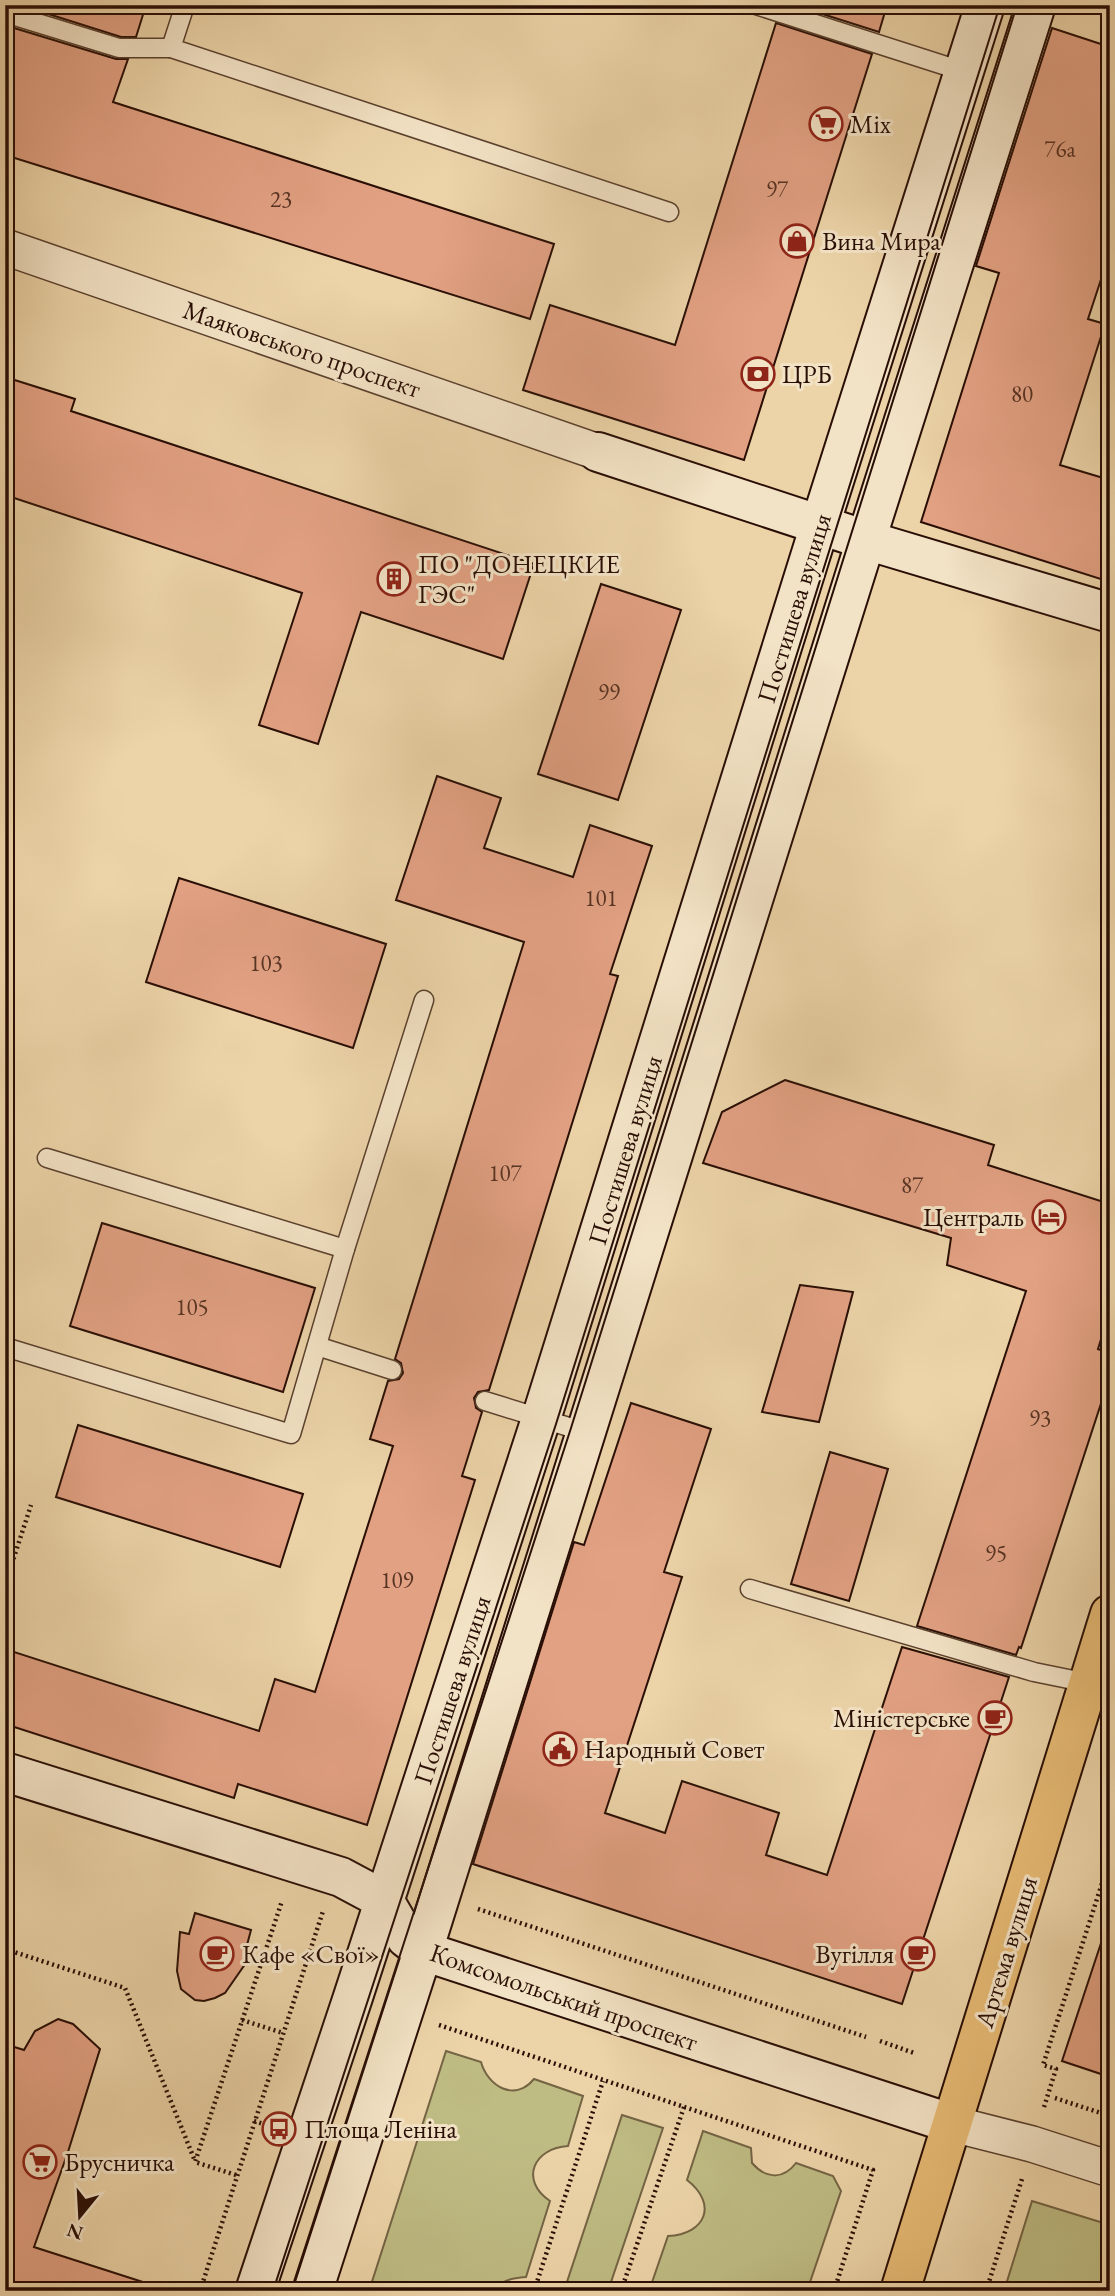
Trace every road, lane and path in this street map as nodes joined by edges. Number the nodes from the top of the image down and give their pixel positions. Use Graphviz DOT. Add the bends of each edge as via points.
graph roads {
  1 [pos="185,5"];
  2 [pos="756,5"];
  3 [pos="985,5"];
  4 [pos="1036,5"];
  5 [pos="5,13"];
  6 [pos="171,48"];
  7 [pos="965,72"];
  8 [pos="669,212"];
  9 [pos="5,247"];
  10 [pos="598,452"];
  11 [pos="846,534"];
  12 [pos="1110,613"];
  13 [pos="424,1000"];
  14 [pos="47,1158"];
  15 [pos="345,1249"];
  16 [pos="317,1346"];
  17 [pos="5,1347"];
  18 [pos="392,1370"];
  19 [pos="485,1401"];
  20 [pos="541,1419"];
  21 [pos="585,1432"];
  22 [pos="31,1505"];
  23 [pos="5,1585"];
  24 [pos="750,1589"];
  25 [pos="1110,1614"];
  26 [pos="1099,1687"];
  27 [pos="5,1772"];
  28 [pos="1110,1859"];
  29 [pos="282,1898"];
  30 [pos="327,1899"];
  31 [pos="384,1900"];
  32 [pos="475,1908"];
  33 [pos="5,1949"];
  34 [pos="423,1951"];
  35 [pos="300,1980"];
  36 [pos="310,1983"];
  37 [pos="242,2020"];
  38 [pos="438,2025"];
  39 [pos="283,2033"];
  40 [pos="866,2037"];
  41 [pos="880,2041"];
  42 [pos="915,2053"];
  43 [pos="603,2081"];
  44 [pos="1055,2098"];
  45 [pos="684,2107"];
  46 [pos="1110,2116"];
  47 [pos="953,2124"];
  48 [pos="1036,2132"];
  49 [pos="195,2162"];
  50 [pos="1110,2169"];
  51 [pos="236,2175"];
  52 [pos="200,2291"];
  53 [pos="255,2291"];
  54 [pos="313,2291"];
  55 [pos="534,2291"];
  56 [pos="621,2291"];
  57 [pos="834,2291"];
  58 [pos="900,2291"];
  59 [pos="986,2291"];
  1 -- 6 [label="lane"];
  2 -- 7 [label="lane"];
  3 -- 7 [label="street, Постишева вулиця"];
  4 -- 11 [label="street, Постишева вулиця"];
  5 -- 6 [label="lane" via="119,48"];
  6 -- 8 [label="lane"];
  7 -- 11 [label="street, Постишева вулиця"];
  9 -- 10 [label="street, Маяковського проспект"];
  10 -- 11 [label="street"];
  11 -- 12 [label="street"];
  11 -- 20 [label="street, Постишева вулиця"];
  11 -- 21 [label="street, Постишева вулиця"];
  13 -- 15 [label="lane"];
  14 -- 15 [label="lane"];
  15 -- 16 [label="lane"];
  16 -- 17 [label="lane" via="291,1434"];
  16 -- 18 [label="lane"];
  19 -- 20 [label="lane"];
  20 -- 21 [label="lane"];
  20 -- 31 [label="street, Постишева вулиця"];
  21 -- 34 [label="street, Постишева вулиця"];
  22 -- 23 [label="path"];
  24 -- 26 [label="lane"];
  25 -- 26 [label="main road, Артема вулиця"];
  26 -- 47 [label="main road, Артема вулиця"];
  27 -- 31 [label="street" via="341,1877"];
  28 -- 48 [label="path" via="1043,2065 1056,2069"];
  29 -- 37 [label="path"];
  30 -- 35 [label="path"];
  31 -- 34 [label="street, Комсомольський проспект" via="406,1938"];
  31 -- 53 [label="street, Постишева вулиця"];
  32 -- 40 [label="path"];
  33 -- 49 [label="path" via="125,1988"];
  34 -- 47 [label="street, Комсомольський проспект"];
  34 -- 54 [label="street, Постишева вулиця"];
  35 -- 36 [label="path"];
  35 -- 39 [label="path"];
  37 -- 39 [label="path"];
  37 -- 49 [label="path"];
  38 -- 43 [label="path"];
  39 -- 51 [label="path"];
  41 -- 42 [label="path"];
  43 -- 45 [label="path"];
  43 -- 55 [label="path"];
  44 -- 46 [label="path"];
  45 -- 56 [label="path"];
  45 -- 57 [label="path" via="873,2170"];
  47 -- 48 [label="street, Комсомольський проспект"];
  47 -- 58 [label="main road, Артема вулиця"];
  48 -- 50 [label="street, Комсомольський проспект"];
  48 -- 59 [label="path"];
  49 -- 51 [label="path"];
  51 -- 52 [label="path"];
}
